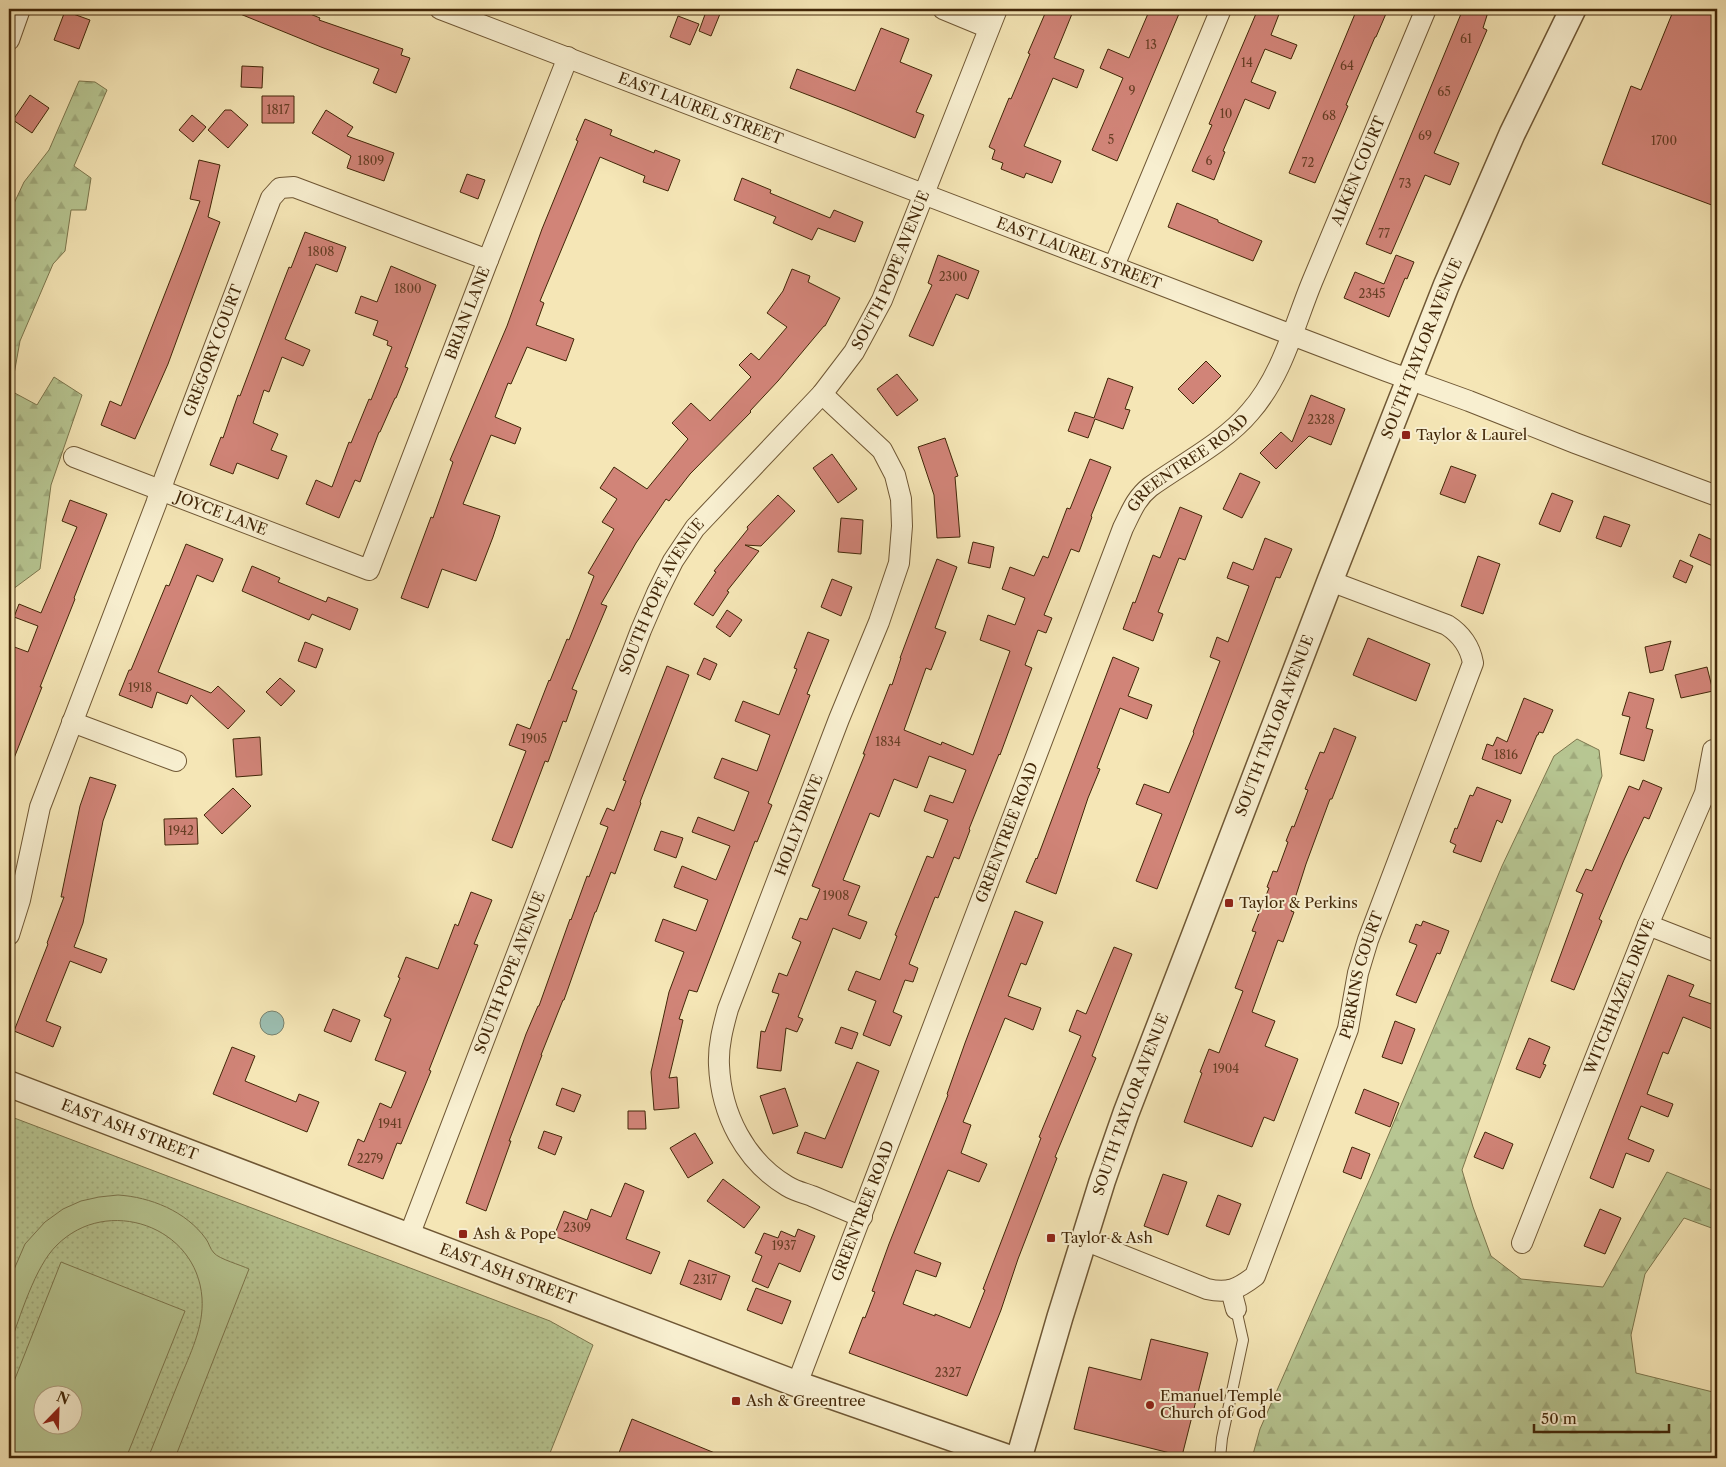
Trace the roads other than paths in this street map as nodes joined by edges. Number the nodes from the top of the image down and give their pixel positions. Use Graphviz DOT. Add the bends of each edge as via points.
graph roads {
  1 [pos="20,9"];
  2 [pos="440,9"];
  3 [pos="943,9"];
  4 [pos="997,9"];
  5 [pos="1221,9"];
  6 [pos="1426,9"];
  7 [pos="1573,9"];
  8 [pos="989,28"];
  9 [pos="9,40"];
  10 [pos="568,57"];
  11 [pos="924,193"];
  12 [pos="488,260"];
  13 [pos="1114,266"];
  14 [pos="1292,335"];
  15 [pos="1409,379"];
  16 [pos="822,394"];
  17 [pos="74,457"];
  18 [pos="161,490"];
  19 [pos="1717,496"];
  20 [pos="369,570"];
  21 [pos="1330,581"];
  22 [pos="72,722"];
  23 [pos="1713,750"];
  24 [pos="176,761"];
  25 [pos="1648,925"];
  26 [pos="9,935"];
  27 [pos="1717,952"];
  28 [pos="9,1084"];
  29 [pos="862,1216"];
  30 [pos="409,1236"];
  31 [pos="1084,1240"];
  32 [pos="1522,1243"];
  33 [pos="1234,1300"];
  34 [pos="797,1384"];
  35 [pos="1009,1458"];
  36 [pos="1019,1458"];
  37 [pos="1220,1458"];
  1 -- 9 [label="street"];
  2 -- 10 [label="street, EAST LAUREL STREET"];
  3 -- 8 [label="street"];
  4 -- 8 [label="street, SOUTH POPE AVENUE"];
  5 -- 13 [label="street"];
  6 -- 14 [label="street, ALKEN COURT"];
  7 -- 15 [label="street, SOUTH TAYLOR AVENUE" via="1480,205"];
  8 -- 11 [label="street, SOUTH POPE AVENUE"];
  10 -- 11 [label="street, EAST LAUREL STREET"];
  10 -- 12 [label="street, BRIAN LANE"];
  11 -- 13 [label="street, EAST LAUREL STREET"];
  11 -- 16 [label="street, SOUTH POPE AVENUE" via="868,328"];
  12 -- 18 [label="street, GREGORY COURT" via="277,180"];
  12 -- 20 [label="street, BRIAN LANE"];
  13 -- 14 [label="street, EAST LAUREL STREET"];
  14 -- 15 [label="street, EAST LAUREL STREET"];
  14 -- 29 [label="street, GREENTREE ROAD" via="1280,365 1246,417 1142,493 1134,504"];
  15 -- 19 [label="street, EAST LAUREL STREET"];
  15 -- 21 [label="street, SOUTH TAYLOR AVENUE"];
  16 -- 29 [label="street, HOLLY DRIVE" via="882,450 895,474 902,517 899,563 728,1009 721,1036 719,1064 721,1091 732,1123 761,1166 788,1186"];
  16 -- 30 [label="street, SOUTH POPE AVENUE" via="695,528 657,593"];
  17 -- 18 [label="street, JOYCE LANE"];
  18 -- 20 [label="street, JOYCE LANE"];
  18 -- 22 [label="street, GREGORY COURT"];
  21 -- 31 [label="street, SOUTH TAYLOR AVENUE" via="1130,1104"];
  21 -- 33 [label="street, PERKINS COURT" via="1447,625 1480,654 1474,662 1368,940 1358,973 1348,1029 1255,1276"];
  22 -- 24 [label="street"];
  22 -- 26 [label="street, GREGORY COURT" via="40,807"];
  23 -- 25 [label="street, WITCHHAZEL DRIVE" via="1705,793"];
  25 -- 27 [label="street"];
  25 -- 32 [label="street, WITCHHAZEL DRIVE"];
  28 -- 30 [label="street, EAST ASH STREET"];
  29 -- 34 [label="street, GREENTREE ROAD"];
  30 -- 34 [label="street, EAST ASH STREET"];
  31 -- 33 [label="street"];
  31 -- 36 [label="street, SOUTH TAYLOR AVENUE"];
  33 -- 37 [label="lane" via="1243,1340"];
  34 -- 35 [label="street, EAST ASH STREET"];
}
